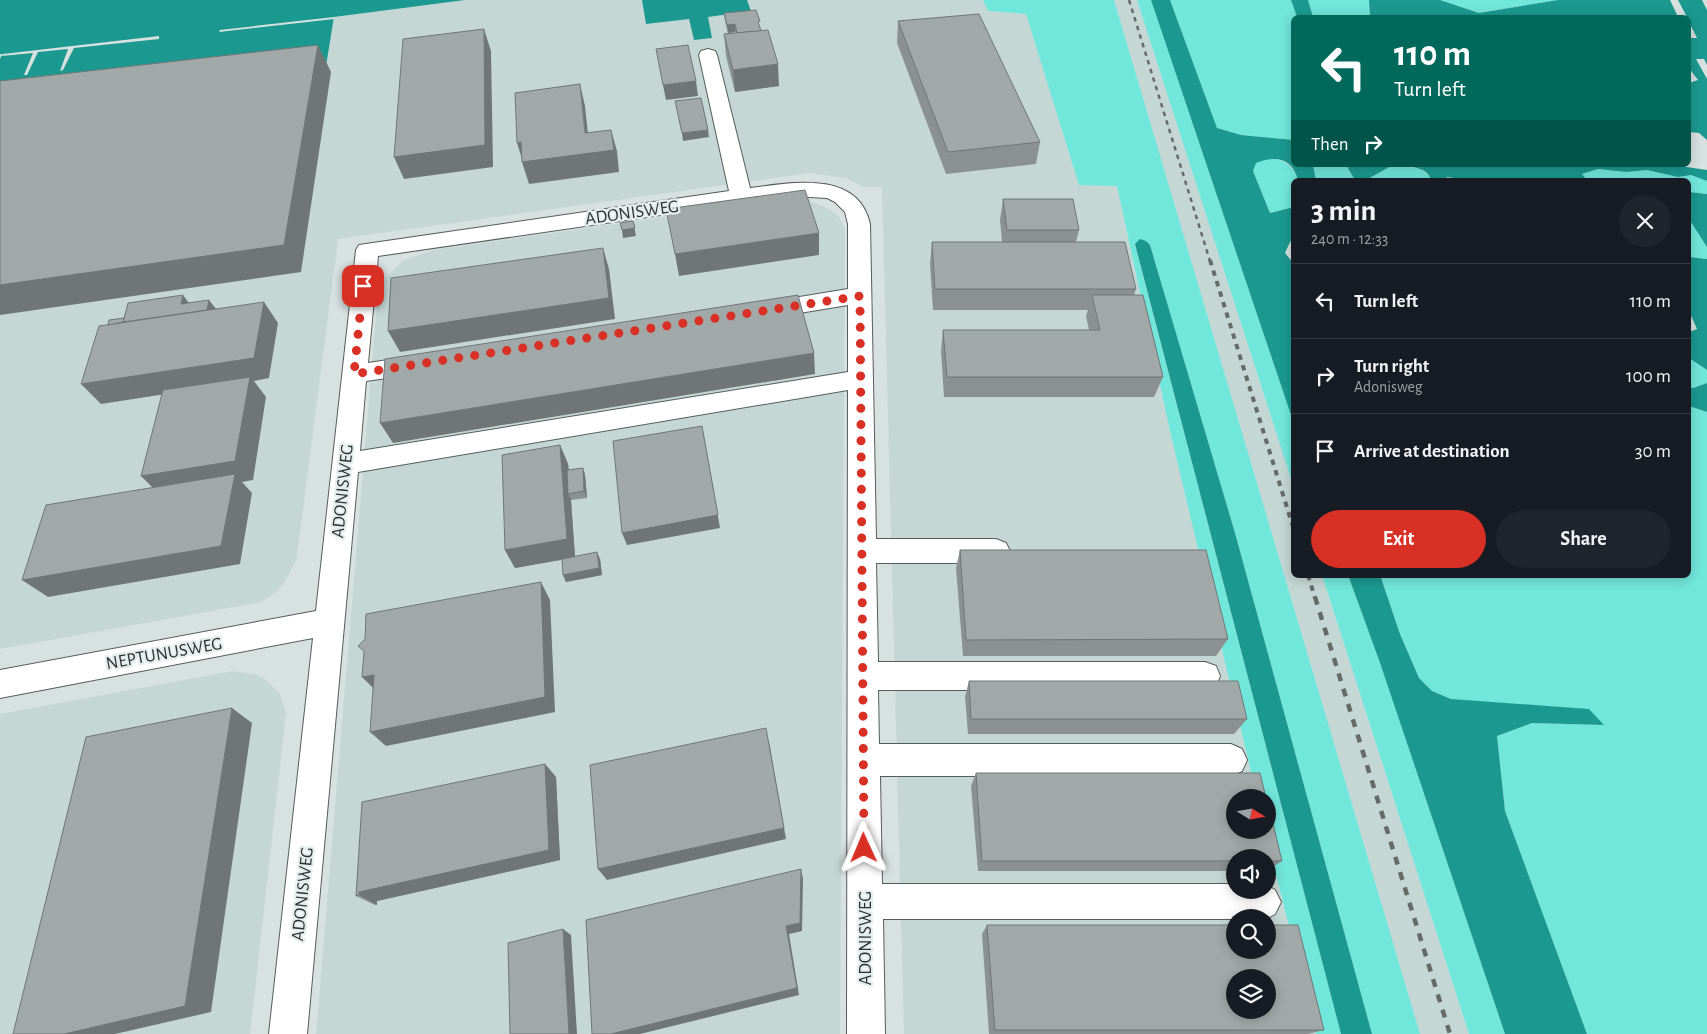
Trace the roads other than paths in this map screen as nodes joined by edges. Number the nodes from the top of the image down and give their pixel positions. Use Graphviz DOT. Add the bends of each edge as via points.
graph roads {
  1 [pos="708,55"];
  2 [pos="741,196"];
  3 [pos="860,296"];
  4 [pos="746,313"];
  5 [pos="440,361"];
  6 [pos="354,374"];
  7 [pos="861,379"];
  8 [pos="345,464"];
  9 [pos="862,551"];
  10 [pos="1020,551"];
  11 [pos="328,622"];
  12 [pos="863,676"];
  13 [pos="1205,676"];
  14 [pos="0,684"];
  15 [pos="863,760"];
  16 [pos="1231,760"];
  17 [pos="865,901"];
  18 [pos="1263,902"];
  19 [pos="288,1034"];
  20 [pos="866,1034"];
  1 -- 2 [label="street"];
  2 -- 3 [label="street, ADONISWEG" via="812,189 844,198 854,208 859,224"];
  2 -- 6 [label="street, ADONISWEG" via="367,250"];
  3 -- 4 [label="street"];
  3 -- 7 [label="street, ADONISWEG"];
  5 -- 6 [label="street"];
  6 -- 8 [label="street, ADONISWEG"];
  7 -- 8 [label="street"];
  7 -- 9 [label="street, ADONISWEG"];
  8 -- 11 [label="street, ADONISWEG"];
  9 -- 10 [label="street"];
  9 -- 12 [label="street, ADONISWEG"];
  11 -- 14 [label="street, NEPTUNUSWEG"];
  11 -- 19 [label="street, ADONISWEG"];
  12 -- 13 [label="street"];
  12 -- 15 [label="street, ADONISWEG"];
  15 -- 16 [label="street"];
  15 -- 17 [label="street, ADONISWEG"];
  17 -- 18 [label="street"];
  17 -- 20 [label="street, ADONISWEG"];
}
